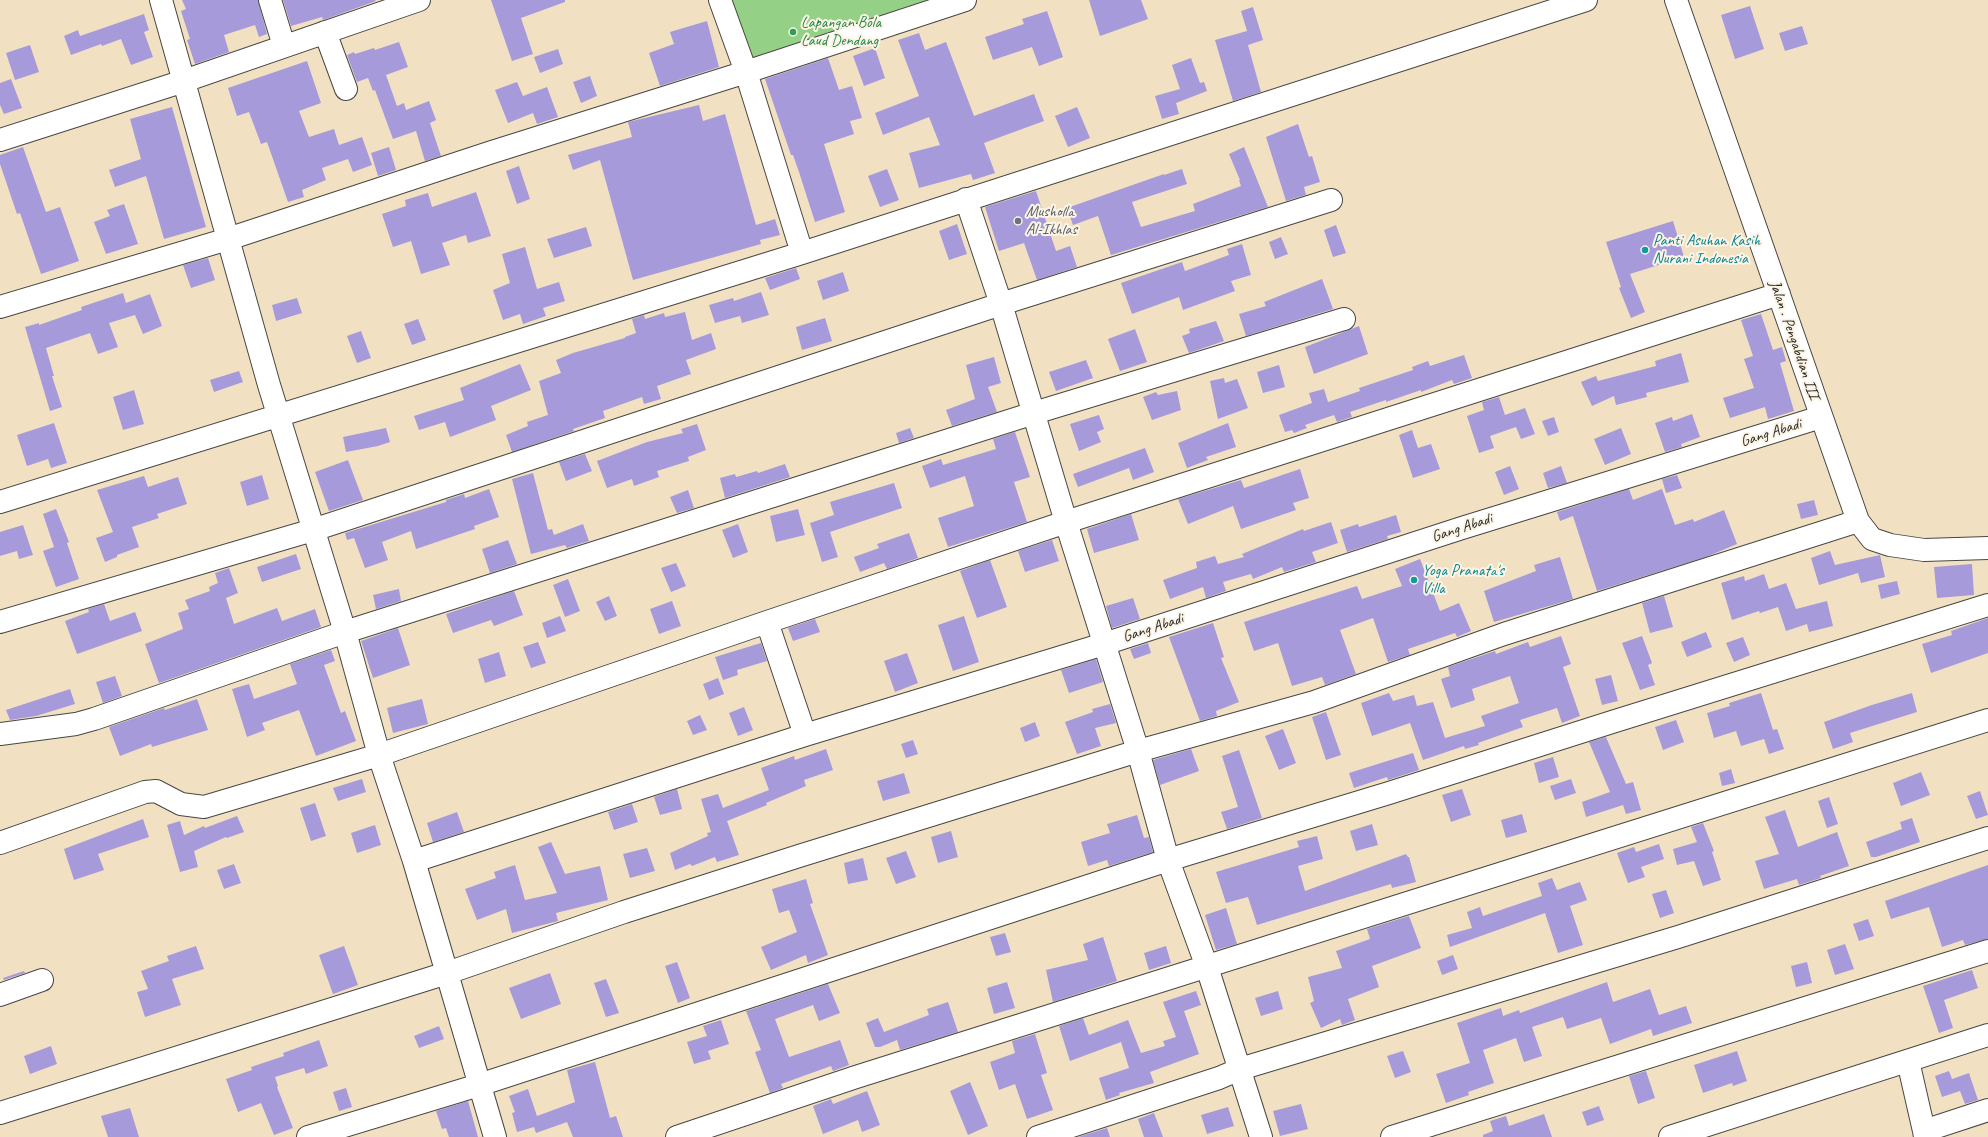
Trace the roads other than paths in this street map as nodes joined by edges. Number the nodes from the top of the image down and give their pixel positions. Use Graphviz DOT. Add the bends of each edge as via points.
graph roads {
  1 [pos="161,0"];
  2 [pos="270,0"];
  3 [pos="419,0"];
  4 [pos="720,0"];
  5 [pos="965,0"];
  6 [pos="1586,0"];
  7 [pos="1676,0"];
  8 [pos="325,32"];
  9 [pos="284,46"];
  10 [pos="746,72"];
  11 [pos="184,81"];
  12 [pos="346,89"];
  13 [pos="0,140"];
  14 [pos="966,199"];
  15 [pos="1331,200"];
  16 [pos="228,239"];
  17 [pos="802,253"];
  18 [pos="1779,294"];
  19 [pos="1001,304"];
  20 [pos="0,308"];
  21 [pos="1344,319"];
  22 [pos="1034,413"];
  23 [pos="278,414"];
  24 [pos="1821,417"];
  25 [pos="0,502"];
  26 [pos="1858,521"];
  27 [pos="1066,522"];
  28 [pos="313,530"];
  29 [pos="1988,548"];
  30 [pos="1988,605"];
  31 [pos="0,622"];
  32 [pos="767,622"];
  33 [pos="345,632"];
  34 [pos="1104,644"];
  35 [pos="1988,720"];
  36 [pos="0,734"];
  37 [pos="805,735"];
  38 [pos="1138,751"];
  39 [pos="379,756"];
  40 [pos="1988,838"];
  41 [pos="0,843"];
  42 [pos="1168,860"];
  43 [pos="414,861"];
  44 [pos="1988,951"];
  45 [pos="1207,967"];
  46 [pos="447,973"];
  47 [pos="42,980"];
  48 [pos="0,995"];
  49 [pos="1988,1035"];
  50 [pos="1908,1061"];
  51 [pos="1240,1069"];
  52 [pos="479,1085"];
  53 [pos="1988,1110"];
  54 [pos="0,1113"];
  55 [pos="1924,1134"];
  56 [pos="308,1137"];
  57 [pos="495,1137"];
  58 [pos="677,1137"];
  59 [pos="1038,1137"];
  60 [pos="1261,1137"];
  61 [pos="1392,1137"];
  62 [pos="1670,1137"];
  1 -- 11 [label="street"];
  2 -- 9 [label="street"];
  3 -- 8 [label="street"];
  4 -- 10 [label="street"];
  5 -- 10 [label="street"];
  6 -- 14 [label="street"];
  7 -- 18 [label="street, Jalan . Pengabdian III"];
  8 -- 9 [label="street"];
  8 -- 12 [label="street"];
  9 -- 11 [label="street"];
  10 -- 16 [label="street" via="489,152"];
  10 -- 17 [label="street"];
  11 -- 13 [label="street"];
  11 -- 16 [label="street"];
  14 -- 17 [label="street"];
  14 -- 19 [label="street"];
  15 -- 19 [label="street"];
  16 -- 20 [label="street"];
  16 -- 23 [label="street"];
  17 -- 23 [label="street"];
  18 -- 24 [label="street, Jalan . Pengabdian III"];
  18 -- 27 [label="street"];
  19 -- 22 [label="street"];
  19 -- 28 [label="street"];
  21 -- 22 [label="street"];
  22 -- 27 [label="street"];
  22 -- 33 [label="street"];
  23 -- 25 [label="street"];
  23 -- 28 [label="street"];
  24 -- 26 [label="street, Jalan . Pengabdian III"];
  24 -- 34 [label="street, Gang Abadi" via="1462,528"];
  26 -- 29 [label="street, Jalan . Pengabdian III" via="1872,539 1890,545 1924,550"];
  26 -- 38 [label="street" via="1504,634 1314,702"];
  27 -- 32 [label="street"];
  27 -- 34 [label="street"];
  28 -- 31 [label="street"];
  28 -- 33 [label="street"];
  30 -- 42 [label="street"];
  32 -- 37 [label="street"];
  32 -- 39 [label="street"];
  33 -- 36 [label="street" via="88,721"];
  33 -- 39 [label="street"];
  34 -- 37 [label="street, Gang Abadi"];
  34 -- 38 [label="street"];
  35 -- 45 [label="street"];
  37 -- 43 [label="street, Gang Abadi"];
  38 -- 42 [label="street"];
  38 -- 46 [label="street" via="632,910"];
  39 -- 41 [label="street" via="204,807 181,804 156,791 145,792"];
  39 -- 43 [label="street"];
  40 -- 51 [label="street" via="1678,937"];
  42 -- 45 [label="street"];
  42 -- 52 [label="street"];
  43 -- 46 [label="street"];
  44 -- 61 [label="street"];
  45 -- 51 [label="street"];
  45 -- 58 [label="street" via="856,1077"];
  46 -- 52 [label="street"];
  46 -- 54 [label="street"];
  47 -- 48 [label="street"];
  49 -- 50 [label="street"];
  50 -- 55 [label="street"];
  50 -- 62 [label="street"];
  51 -- 59 [label="street"];
  51 -- 60 [label="street"];
  52 -- 56 [label="street"];
  52 -- 57 [label="street"];
  53 -- 55 [label="street"];
}
